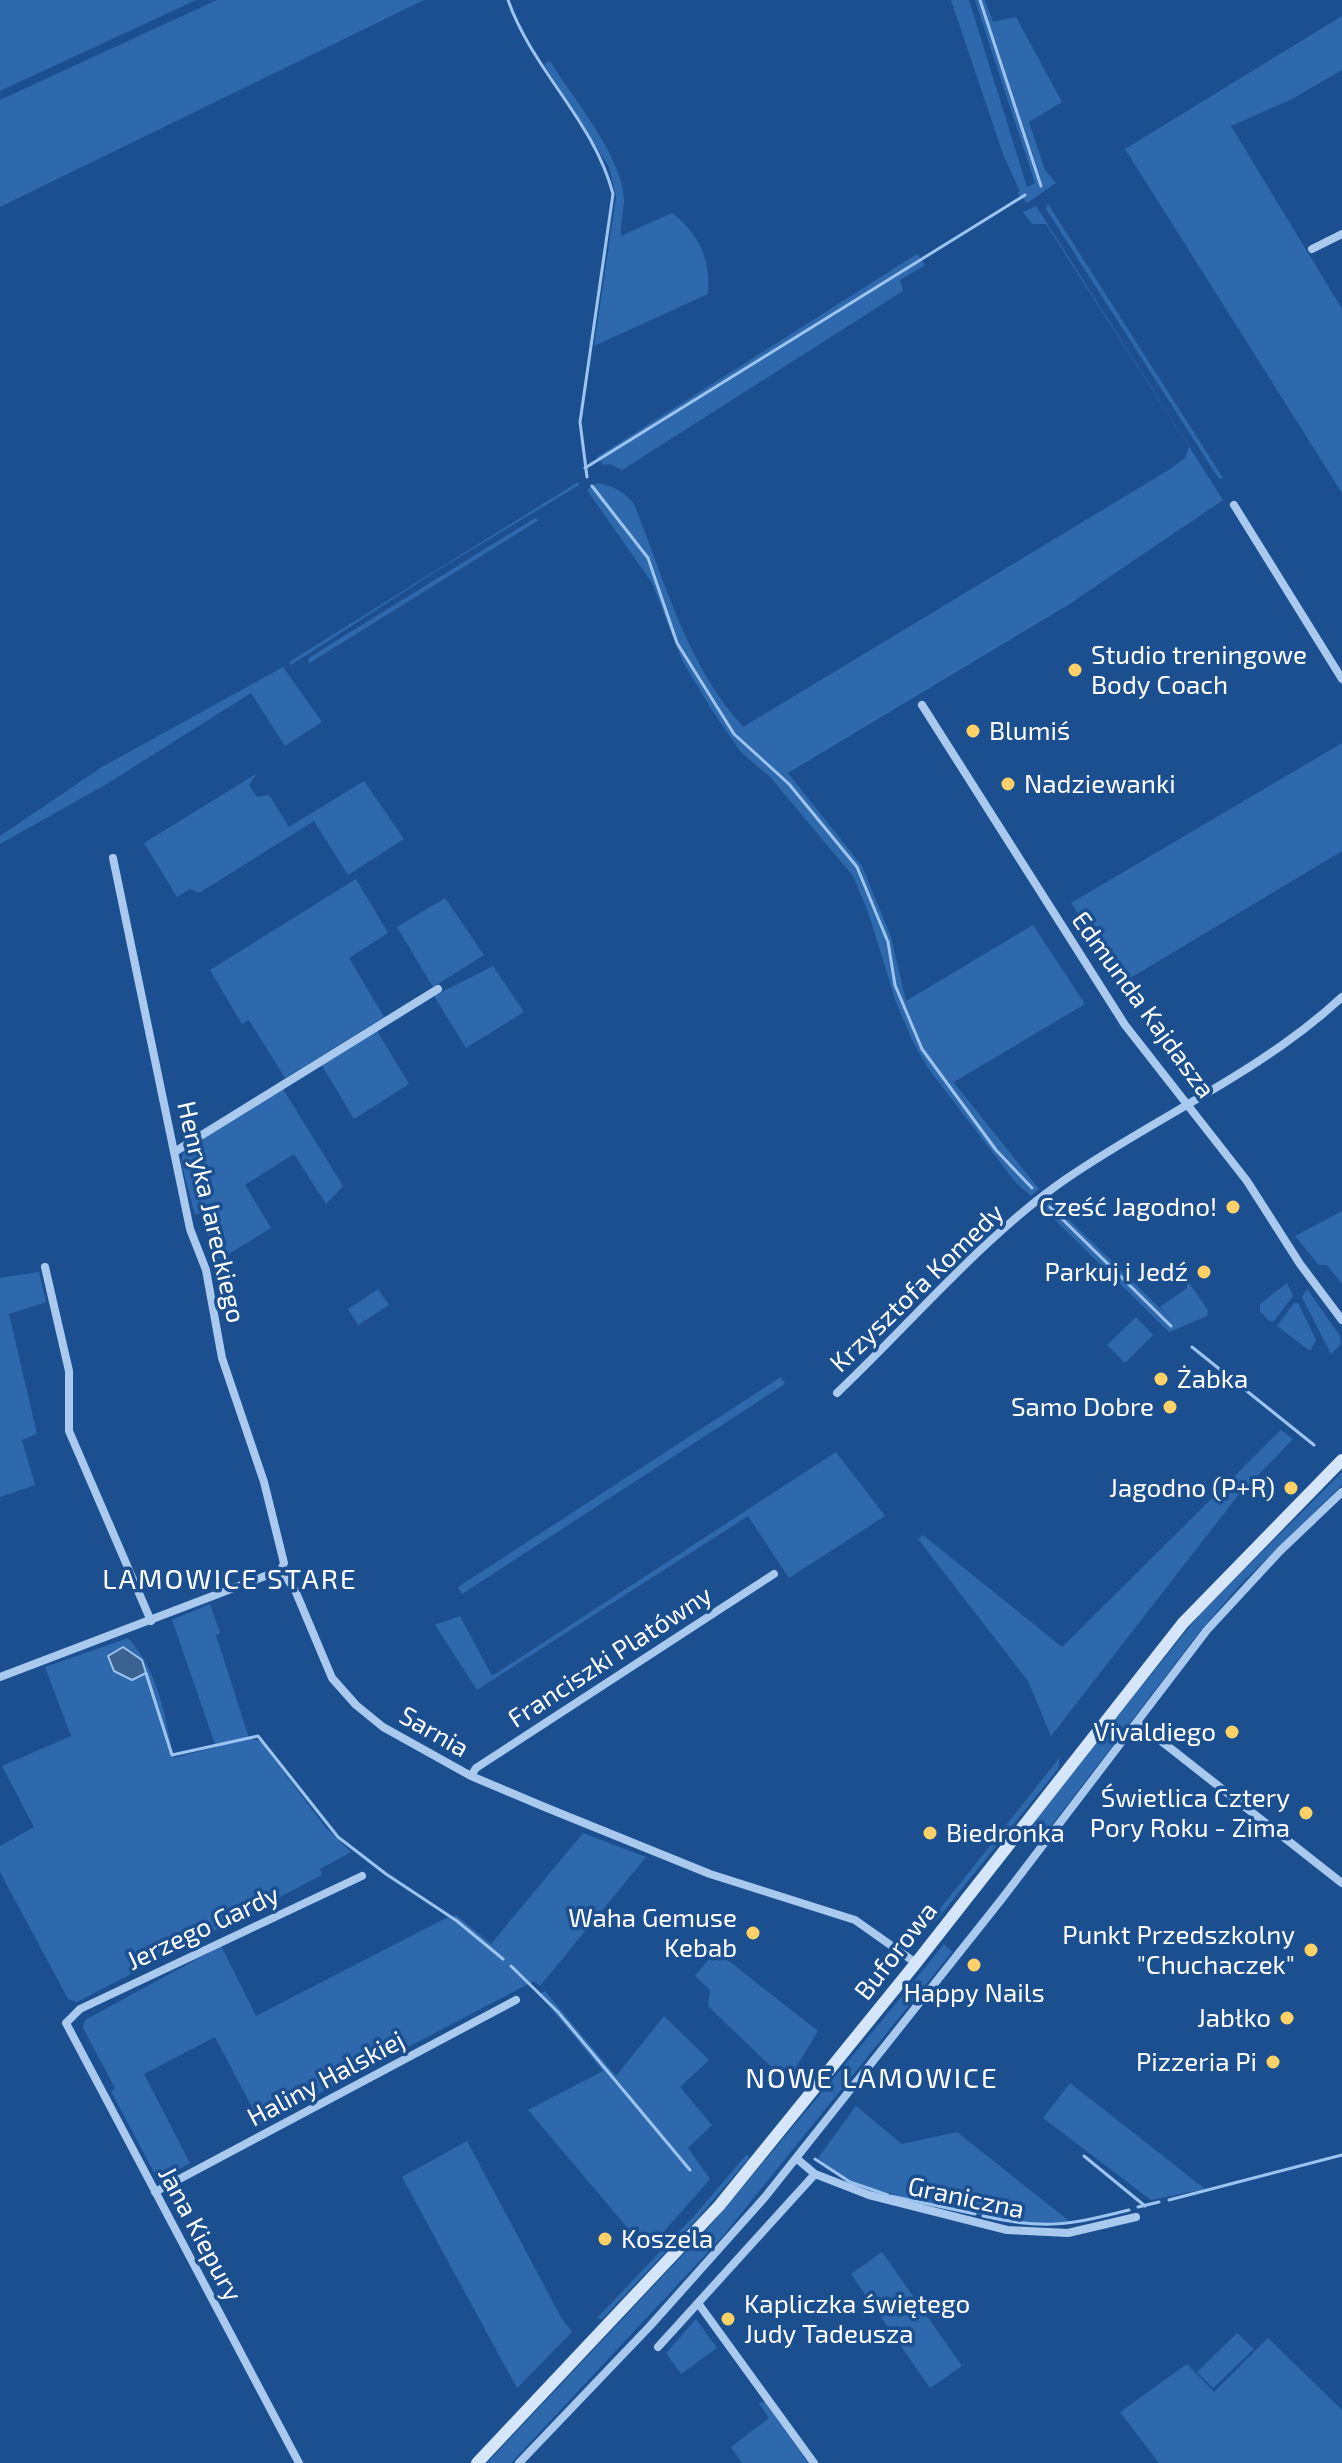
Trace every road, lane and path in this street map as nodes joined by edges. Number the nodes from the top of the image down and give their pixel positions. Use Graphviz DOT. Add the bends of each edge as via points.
graph roads {
  1 [pos="1342,234"];
  2 [pos="1312,249"];
  3 [pos="1234,505"];
  4 [pos="1342,679"];
  5 [pos="922,705"];
  6 [pos="113,858"];
  7 [pos="438,989"];
  8 [pos="1342,997"];
  9 [pos="1189,1105"];
  10 [pos="176,1151"];
  11 [pos="45,1267"];
  12 [pos="1342,1320"];
  13 [pos="837,1393"];
  14 [pos="1342,1460"];
  15 [pos="1342,1492"];
  16 [pos="281,1570"];
  17 [pos="774,1574"];
  18 [pos="151,1621"];
  19 [pos="0,1677"];
  20 [pos="1137,1722"];
  21 [pos="471,1776"];
  22 [pos="362,1876"];
  23 [pos="1342,1883"];
  24 [pos="916,1963"];
  25 [pos="516,2000"];
  26 [pos="66,2023"];
  27 [pos="796,2158"];
  28 [pos="815,2174"];
  29 [pos="155,2192"];
  30 [pos="1136,2217"];
  31 [pos="698,2303"];
  32 [pos="658,2347"];
  33 [pos="299,2463"];
  34 [pos="477,2463"];
  35 [pos="519,2463"];
  36 [pos="814,2463"];
  1 -- 2 [label="street"];
  3 -- 4 [label="street"];
  5 -- 9 [label="street, Edmunda Kajdasza" via="1125,1025"];
  6 -- 10 [label="street, Henryka Jareckiego"];
  7 -- 10 [label="street"];
  8 -- 9 [label="street, Krzysztofa Komedy" via="1278,1049"];
  9 -- 12 [label="street, Edmunda Kajdasza" via="1263,1202"];
  9 -- 13 [label="street, Krzysztofa Komedy" via="1046,1194"];
  10 -- 16 [label="street, Henryka Jareckiego" via="222,1358 264,1482 284,1563"];
  11 -- 18 [label="street" via="69,1371 69,1431"];
  14 -- 24 [label="main road, Buforowa" via="1183,1623"];
  15 -- 20 [label="street, Buforowa" via="1217,1619"];
  16 -- 18 [label="street"];
  16 -- 21 [label="street, Sarnia" via="339,1688 383,1727"];
  17 -- 21 [label="street, Franciszki Platówny"];
  18 -- 19 [label="street"];
  20 -- 23 [label="street"];
  20 -- 27 [label="street, Buforowa"];
  21 -- 24 [label="street, Sarnia" via="710,1874 855,1920"];
  22 -- 26 [label="street, Jerzego Gardy" via="80,2009"];
  24 -- 34 [label="main road, Buforowa" via="719,2206"];
  25 -- 29 [label="street, Haliny Halskiej"];
  26 -- 29 [label="street, Jana Kiepury"];
  27 -- 28 [label="street, Graniczna"];
  27 -- 35 [label="street, Buforowa" via="679,2295"];
  28 -- 30 [label="street, Graniczna" via="869,2195 1007,2230 1068,2233"];
  28 -- 31 [label="street"];
  29 -- 33 [label="street, Jana Kiepury"];
  31 -- 32 [label="street"];
  31 -- 36 [label="street"];
}
